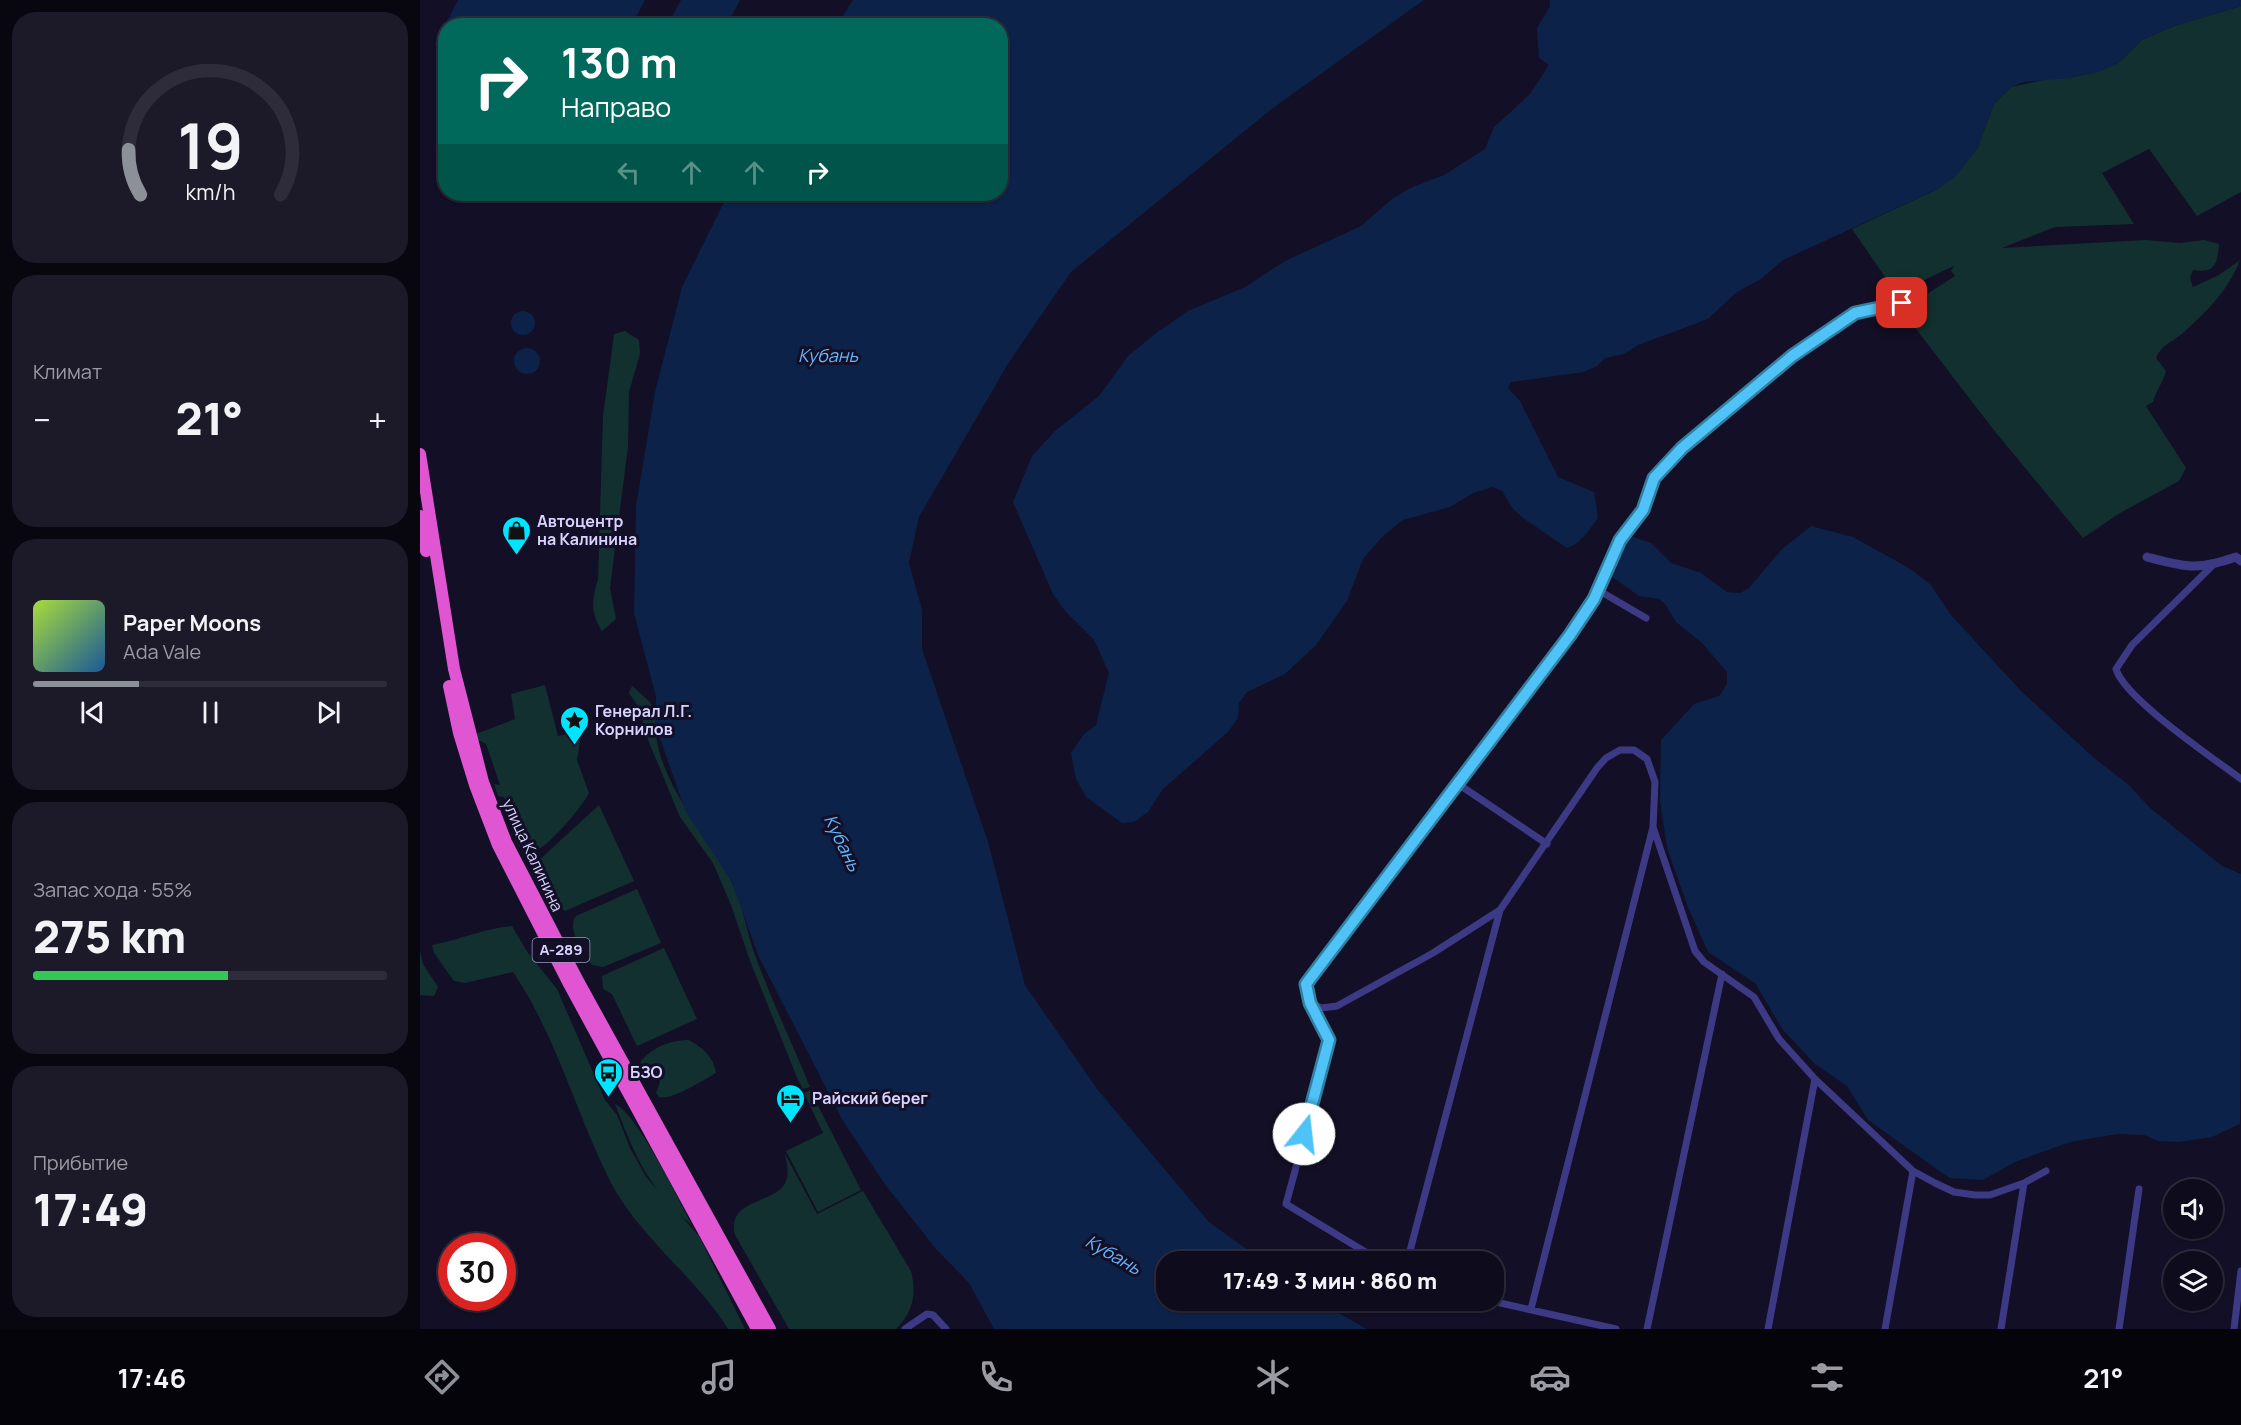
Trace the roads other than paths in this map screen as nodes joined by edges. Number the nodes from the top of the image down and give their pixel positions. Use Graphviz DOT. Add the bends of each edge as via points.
graph roads {
  1 [pos="1902,303"];
  2 [pos="420,454"];
  3 [pos="420,516"];
  4 [pos="2147,557"];
  5 [pos="2241,561"];
  6 [pos="2212,566"];
  7 [pos="1598,590"];
  8 [pos="1646,618"];
  9 [pos="2241,779"];
  10 [pos="1458,784"];
  11 [pos="1653,827"];
  12 [pos="1547,844"];
  13 [pos="1500,910"];
  14 [pos="1722,974"];
  15 [pos="1310,1003"];
  16 [pos="1815,1079"];
  17 [pos="1912,1171"];
  18 [pos="2046,1171"];
  19 [pos="2024,1183"];
  20 [pos="2139,1189"];
  21 [pos="1364,1251"];
  22 [pos="1410,1251"];
  23 [pos="2241,1271"];
  24 [pos="1504,1303"];
  25 [pos="1531,1309"];
  26 [pos="757,1329"];
  27 [pos="770,1329"];
  28 [pos="904,1329"];
  29 [pos="946,1329"];
  30 [pos="1616,1329"];
  31 [pos="1647,1329"];
  32 [pos="1768,1329"];
  33 [pos="1885,1329"];
  34 [pos="2001,1329"];
  35 [pos="2119,1329"];
  36 [pos="2234,1329"];
  1 -- 7 [label="street" via="1855,313 1792,356 1682,448 1654,478 1643,510 1620,540"];
  2 -- 27 [label="highway, улица Калинина / А-289" via="454,669 483,782 506,842"];
  3 -- 26 [label="highway, улица Калинина / А-289" via="459,733 498,845"];
  4 -- 6 [label="street" via="2192,569"];
  5 -- 6 [label="street" via="2236,557"];
  6 -- 9 [label="street" via="2132,645 2116,669 2119,680 2146,707"];
  7 -- 8 [label="street"];
  7 -- 10 [label="street" via="1557,653"];
  10 -- 12 [label="street"];
  10 -- 15 [label="street" via="1306,984"];
  11 -- 12 [label="street" via="1655,782 1651,766 1634,750 1620,750 1597,768"];
  11 -- 14 [label="street" via="1695,951"];
  11 -- 25 [label="street"];
  12 -- 13 [label="street"];
  13 -- 15 [label="street" via="1433,953 1336,1006 1321,1008"];
  13 -- 22 [label="street"];
  14 -- 16 [label="street" via="1754,998 1779,1039"];
  14 -- 31 [label="street"];
  15 -- 21 [label="street" via="1327,1034 1329,1046 1286,1203"];
  16 -- 17 [label="street"];
  16 -- 32 [label="street"];
  17 -- 19 [label="street" via="1954,1192 1975,1195 1990,1195"];
  17 -- 33 [label="street"];
  18 -- 19 [label="street"];
  19 -- 34 [label="street"];
  20 -- 35 [label="street"];
  23 -- 36 [label="street"];
  24 -- 25 [label="street"];
  25 -- 30 [label="street"];
  28 -- 29 [label="street" via="927,1314"];
}
